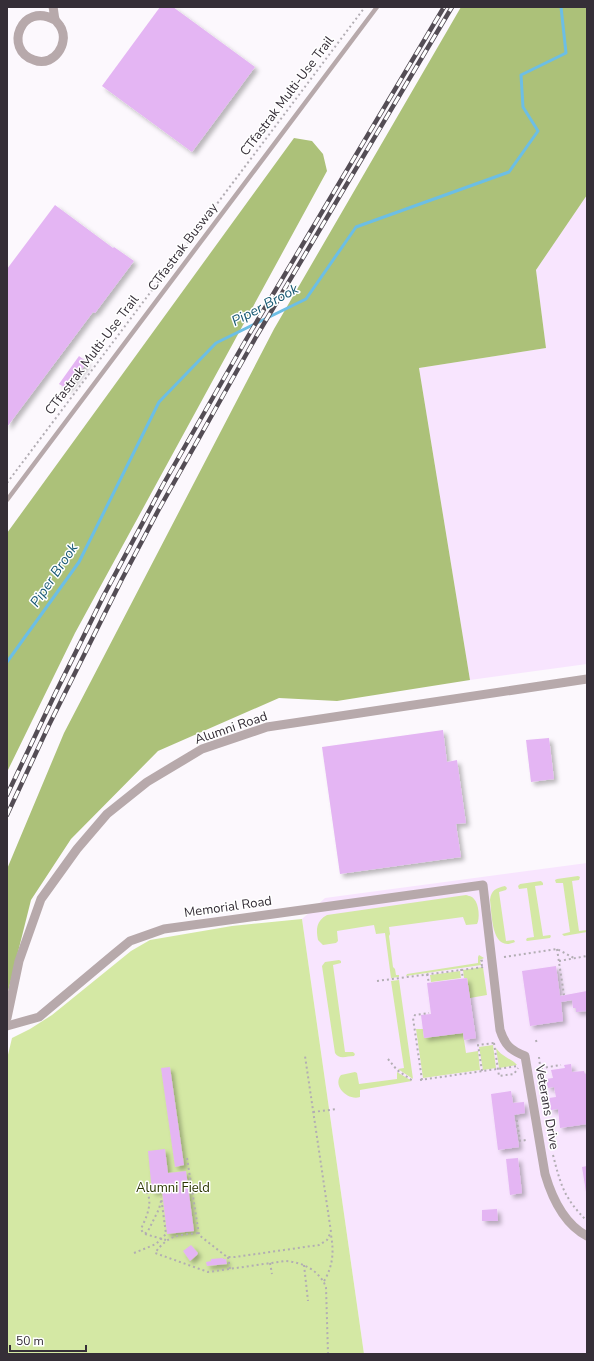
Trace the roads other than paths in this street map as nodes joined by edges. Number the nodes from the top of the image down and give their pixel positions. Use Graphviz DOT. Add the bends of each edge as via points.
graph roads {
  1 [pos="53,7"];
  2 [pos="377,7"];
  3 [pos="55,20"];
  4 [pos="7,500"];
  5 [pos="587,679"];
  6 [pos="483,885"];
  7 [pos="7,1018"];
  8 [pos="7,1026"];
  9 [pos="587,1236"];
  1 -- 3 [label="street"];
  2 -- 4 [label="lane, CTfastrak Busway"];
  3 -- 3 [label="street" via="60,26 64,42 56,55 49,60 36,61 24,54 18,42 18,35 24,23 29,18 42,15"];
  5 -- 7 [label="street, Alumni Road" via="267,727 202,749 147,782 107,814 77,849 41,899 19,961"];
  6 -- 8 [label="street, Memorial Road" via="164,930 145,935 130,941 113,954 39,1018"];
  6 -- 9 [label="street, Veterans Drive" via="500,1030 508,1047 525,1056 545,1174 551,1192 560,1210"];
}
